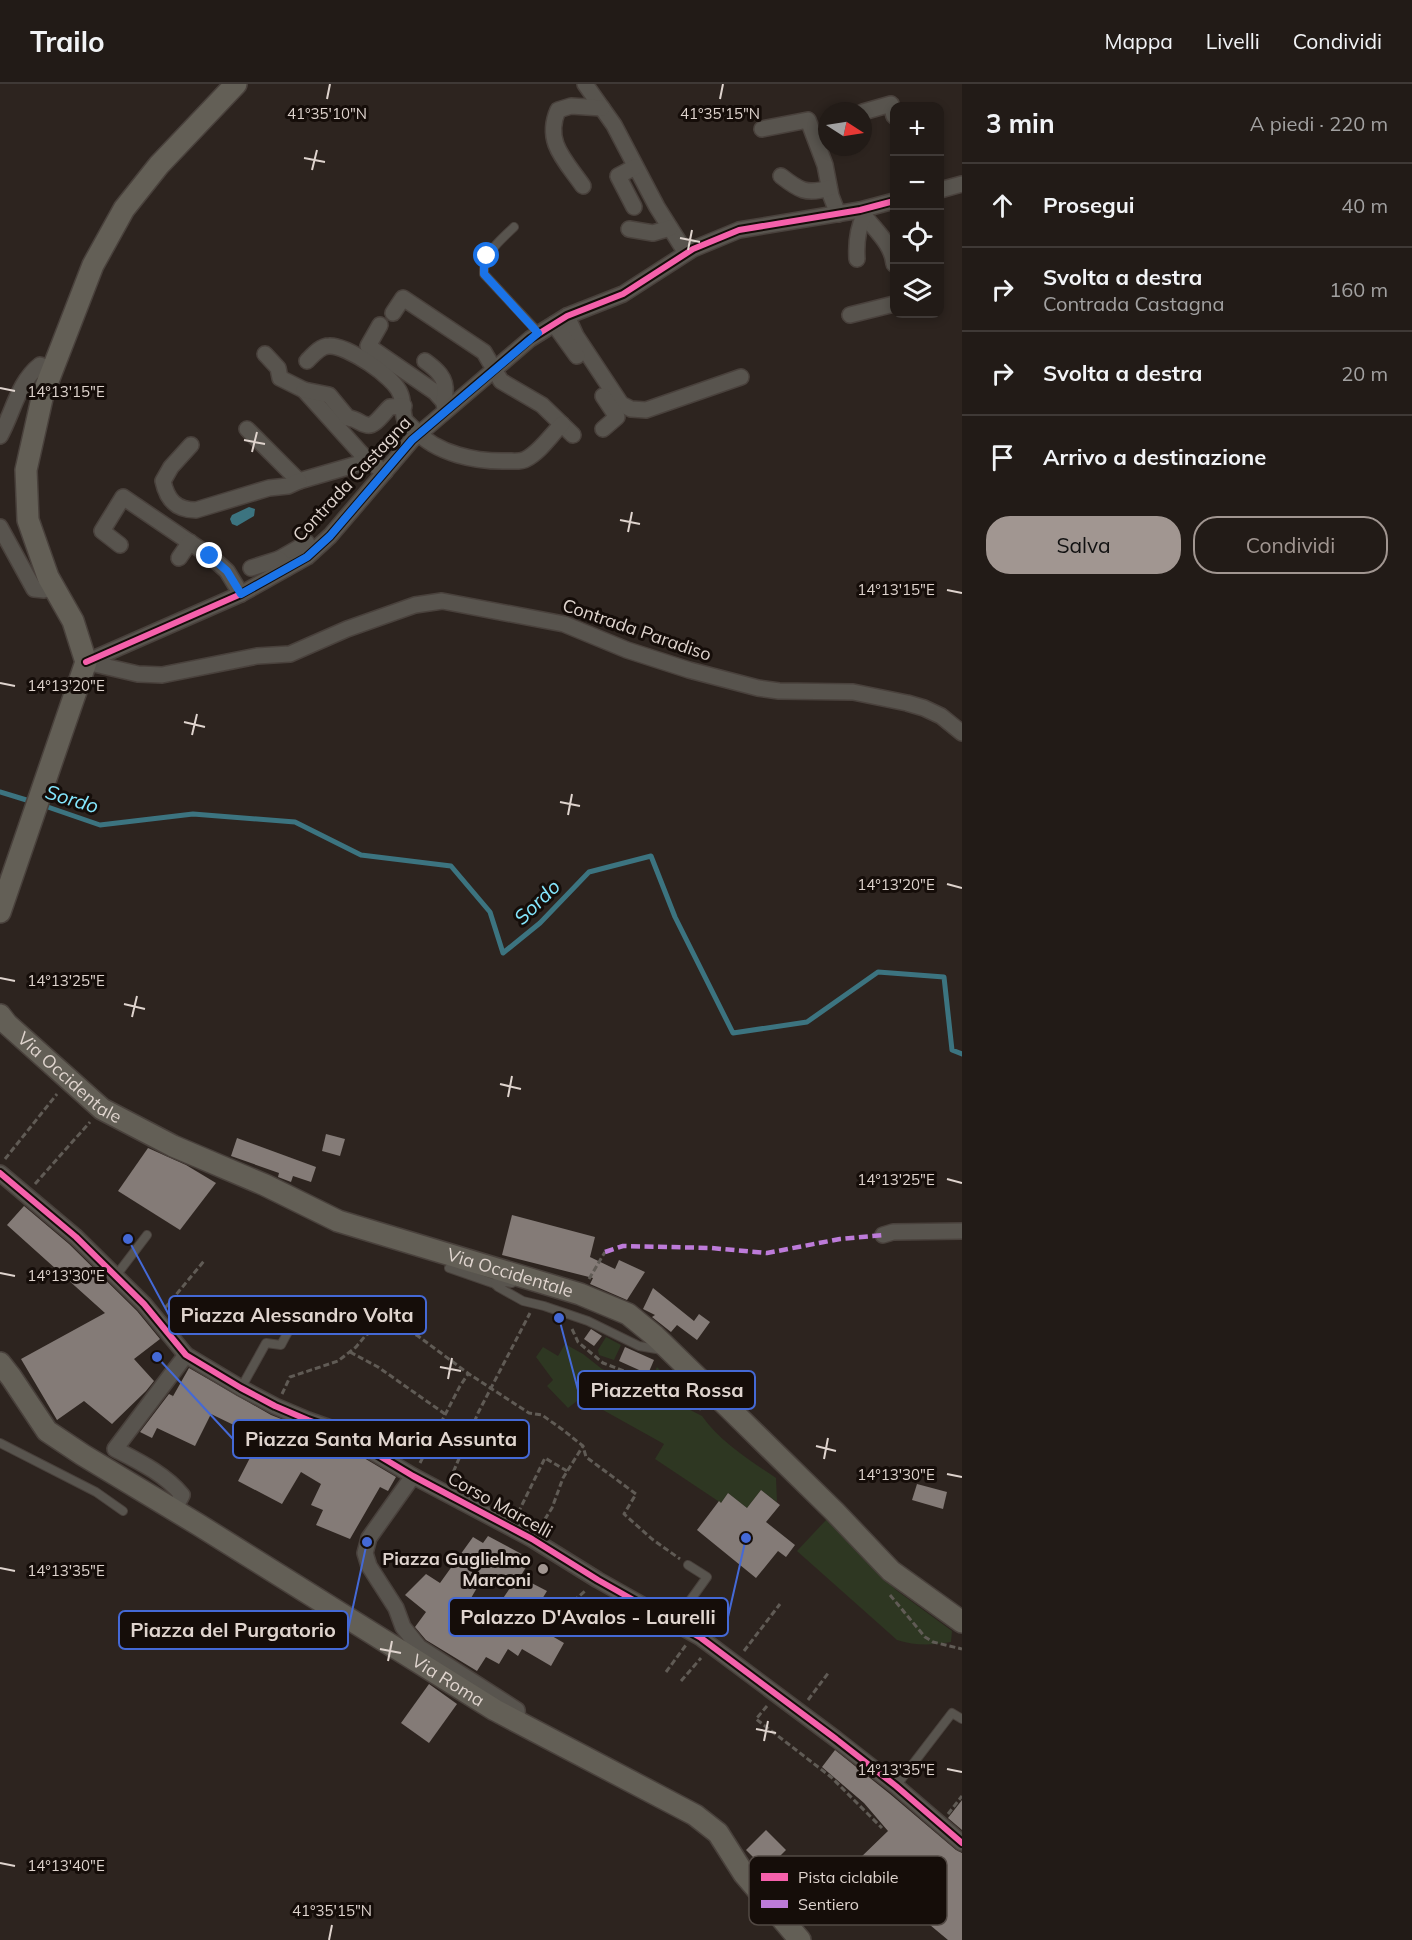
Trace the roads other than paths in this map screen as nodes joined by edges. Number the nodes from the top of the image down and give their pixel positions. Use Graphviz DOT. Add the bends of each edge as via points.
graph roads {
  1 [pos="236,84"];
  2 [pos="585,84"];
  3 [pos="890,104"];
  4 [pos="602,108"];
  5 [pos="872,109"];
  6 [pos="762,129"];
  7 [pos="635,167"];
  8 [pos="781,176"];
  9 [pos="962,184"];
  10 [pos="583,186"];
  11 [pos="829,188"];
  12 [pos="944,189"];
  13 [pos="890,202"];
  14 [pos="634,207"];
  15 [pos="862,213"];
  16 [pos="838,214"];
  17 [pos="514,226"];
  18 [pos="670,228"];
  19 [pos="629,230"];
  20 [pos="890,246"];
  21 [pos="686,253"];
  22 [pos="857,259"];
  23 [pos="890,305"];
  24 [pos="393,312"];
  25 [pos="850,315"];
  26 [pos="561,320"];
  27 [pos="380,325"];
  28 [pos="538,333"];
  29 [pos="265,354"];
  30 [pos="307,361"];
  31 [pos="425,361"];
  32 [pos="52,369"];
  33 [pos="494,370"];
  34 [pos="741,377"];
  35 [pos="304,390"];
  36 [pos="404,406"];
  37 [pos="444,406"];
  38 [pos="562,424"];
  39 [pos="247,429"];
  40 [pos="603,429"];
  41 [pos="419,434"];
  42 [pos="573,435"];
  43 [pos="0,436"];
  44 [pos="191,445"];
  45 [pos="368,461"];
  46 [pos="385,472"];
  47 [pos="298,482"];
  48 [pos="0,527"];
  49 [pos="190,542"];
  50 [pos="306,543"];
  51 [pos="120,545"];
  52 [pos="179,558"];
  53 [pos="283,564"];
  54 [pos="251,568"];
  55 [pos="54,588"];
  56 [pos="241,594"];
  57 [pos="86,662"];
  58 [pos="962,733"];
  59 [pos="0,912"];
  60 [pos="0,1015"];
  61 [pos="0,1173"];
  62 [pos="962,1231"];
  63 [pos="147,1235"];
  64 [pos="883,1235"];
  65 [pos="449,1268"];
  66 [pos="115,1277"];
  67 [pos="531,1280"];
  68 [pos="495,1284"];
  69 [pos="298,1313"];
  70 [pos="669,1350"];
  71 [pos="186,1355"];
  72 [pos="0,1363"];
  73 [pos="241,1388"];
  74 [pos="0,1443"];
  75 [pos="413,1476"];
  76 [pos="123,1510"];
  77 [pos="174,1510"];
  78 [pos="688,1565"];
  79 [pos="962,1622"];
  80 [pos="674,1623"];
  81 [pos="962,1719"];
  82 [pos="518,1721"];
  83 [pos="896,1786"];
  84 [pos="962,1843"];
  85 [pos="749,1880"];
  86 [pos="787,1925"];
  87 [pos="800,1940"];
  1 -- 32 [label="main road" via="159,165 124,209 93,265"];
  2 -- 4 [label="street"];
  3 -- 5 [label="street"];
  4 -- 7 [label="street" via="615,125"];
  4 -- 10 [label="street" via="571,106 558,110 553,121 552,134"];
  6 -- 11 [label="street" via="808,120"];
  7 -- 14 [label="street" via="618,176"];
  7 -- 18 [label="street"];
  8 -- 11 [label="street" via="803,191"];
  9 -- 12 [label="street"];
  11 -- 16 [label="street"];
  13 -- 15 [label="street, Contrada Castagna"];
  15 -- 16 [label="street, Contrada Castagna"];
  15 -- 20 [label="street"];
  15 -- 22 [label="street"];
  16 -- 21 [label="street, Contrada Castagna" via="739,230"];
  17 -- 28 [label="lane" via="487,256 484,274"];
  18 -- 19 [label="street" via="653,234"];
  18 -- 21 [label="street"];
  21 -- 26 [label="street, Contrada Castagna" via="623,294"];
  23 -- 25 [label="street"];
  24 -- 33 [label="street" via="403,298 484,352"];
  26 -- 28 [label="street, Contrada Castagna"];
  26 -- 34 [label="street" via="621,404 631,409 646,410"];
  26 -- 40 [label="street" via="617,417"];
  27 -- 37 [label="street" via="368,346 435,392"];
  28 -- 33 [label="street, Contrada Castagna"];
  29 -- 35 [label="street" via="278,368 280,378"];
  30 -- 36 [label="street" via="316,351 329,346 347,350 389,380 400,391"];
  31 -- 37 [label="street" via="442,377"];
  32 -- 43 [label="street" via="40,365 33,371"];
  32 -- 55 [label="main road" via="26,470 28,520"];
  33 -- 37 [label="street, Contrada Castagna"];
  33 -- 38 [label="street" via="501,381 542,405"];
  35 -- 36 [label="street" via="329,395 348,418 365,425 376,422 390,407"];
  35 -- 45 [label="street"];
  36 -- 41 [label="street" via="405,420"];
  37 -- 41 [label="street, Contrada Castagna"];
  38 -- 41 [label="street" via="524,461 465,458"];
  38 -- 42 [label="street"];
  39 -- 47 [label="street"];
  41 -- 46 [label="street, Contrada Castagna"];
  44 -- 47 [label="street" via="163,481 172,503 184,510"];
  45 -- 46 [label="street"];
  45 -- 47 [label="street"];
  46 -- 53 [label="street, Contrada Castagna" via="307,557"];
  48 -- 55 [label="street" via="34,589"];
  49 -- 51 [label="street" via="123,497 102,531"];
  49 -- 52 [label="street"];
  49 -- 56 [label="street" via="227,571"];
  50 -- 53 [label="street"];
  53 -- 54 [label="street"];
  53 -- 56 [label="street, Contrada Castagna"];
  55 -- 57 [label="main road" via="73,621"];
  56 -- 57 [label="street, Contrada Castagna"];
  57 -- 58 [label="street, Contrada Paradiso" via="138,674 162,675 257,656 290,654 415,605 442,602 564,624 627,650 758,688 853,692 907,703 941,716"];
  57 -- 59 [label="main road"];
  60 -- 67 [label="main road, Via Occidentale" via="102,1109 173,1146 338,1221"];
  61 -- 66 [label="street, Corso Marcelli" via="76,1237"];
  62 -- 64 [label="street"];
  63 -- 66 [label="lane"];
  65 -- 68 [label="lane"];
  66 -- 71 [label="street, Corso Marcelli" via="144,1304"];
  67 -- 68 [label="lane" via="521,1285 497,1281"];
  67 -- 70 [label="main road, Via Occidentale" via="628,1314"];
  68 -- 70 [label="lane" via="523,1301 571,1315 639,1346"];
  69 -- 73 [label="lane" via="281,1345 266,1343"];
  70 -- 79 [label="main road, Via Occidentale" via="891,1571"];
  71 -- 73 [label="street, Corso Marcelli"];
  71 -- 77 [label="street" via="115,1449 175,1486 182,1494"];
  72 -- 77 [label="main road, Via Roma" via="47,1431"];
  73 -- 75 [label="street, Corso Marcelli" via="336,1430"];
  74 -- 76 [label="lane"];
  75 -- 80 [label="street, Corso Marcelli" via="511,1527"];
  75 -- 82 [label="street" via="369,1538 365,1553 369,1566 419,1647 517,1710"];
  77 -- 82 [label="main road, Via Roma"];
  78 -- 80 [label="lane" via="707,1577"];
  80 -- 83 [label="street, Corso Marcelli" via="736,1662"];
  81 -- 83 [label="lane" via="952,1713"];
  82 -- 85 [label="main road, Via Roma" via="695,1815 718,1833"];
  83 -- 84 [label="street, Corso Marcelli"];
  86 -- 87 [label="main road, Via Roma"];
}
